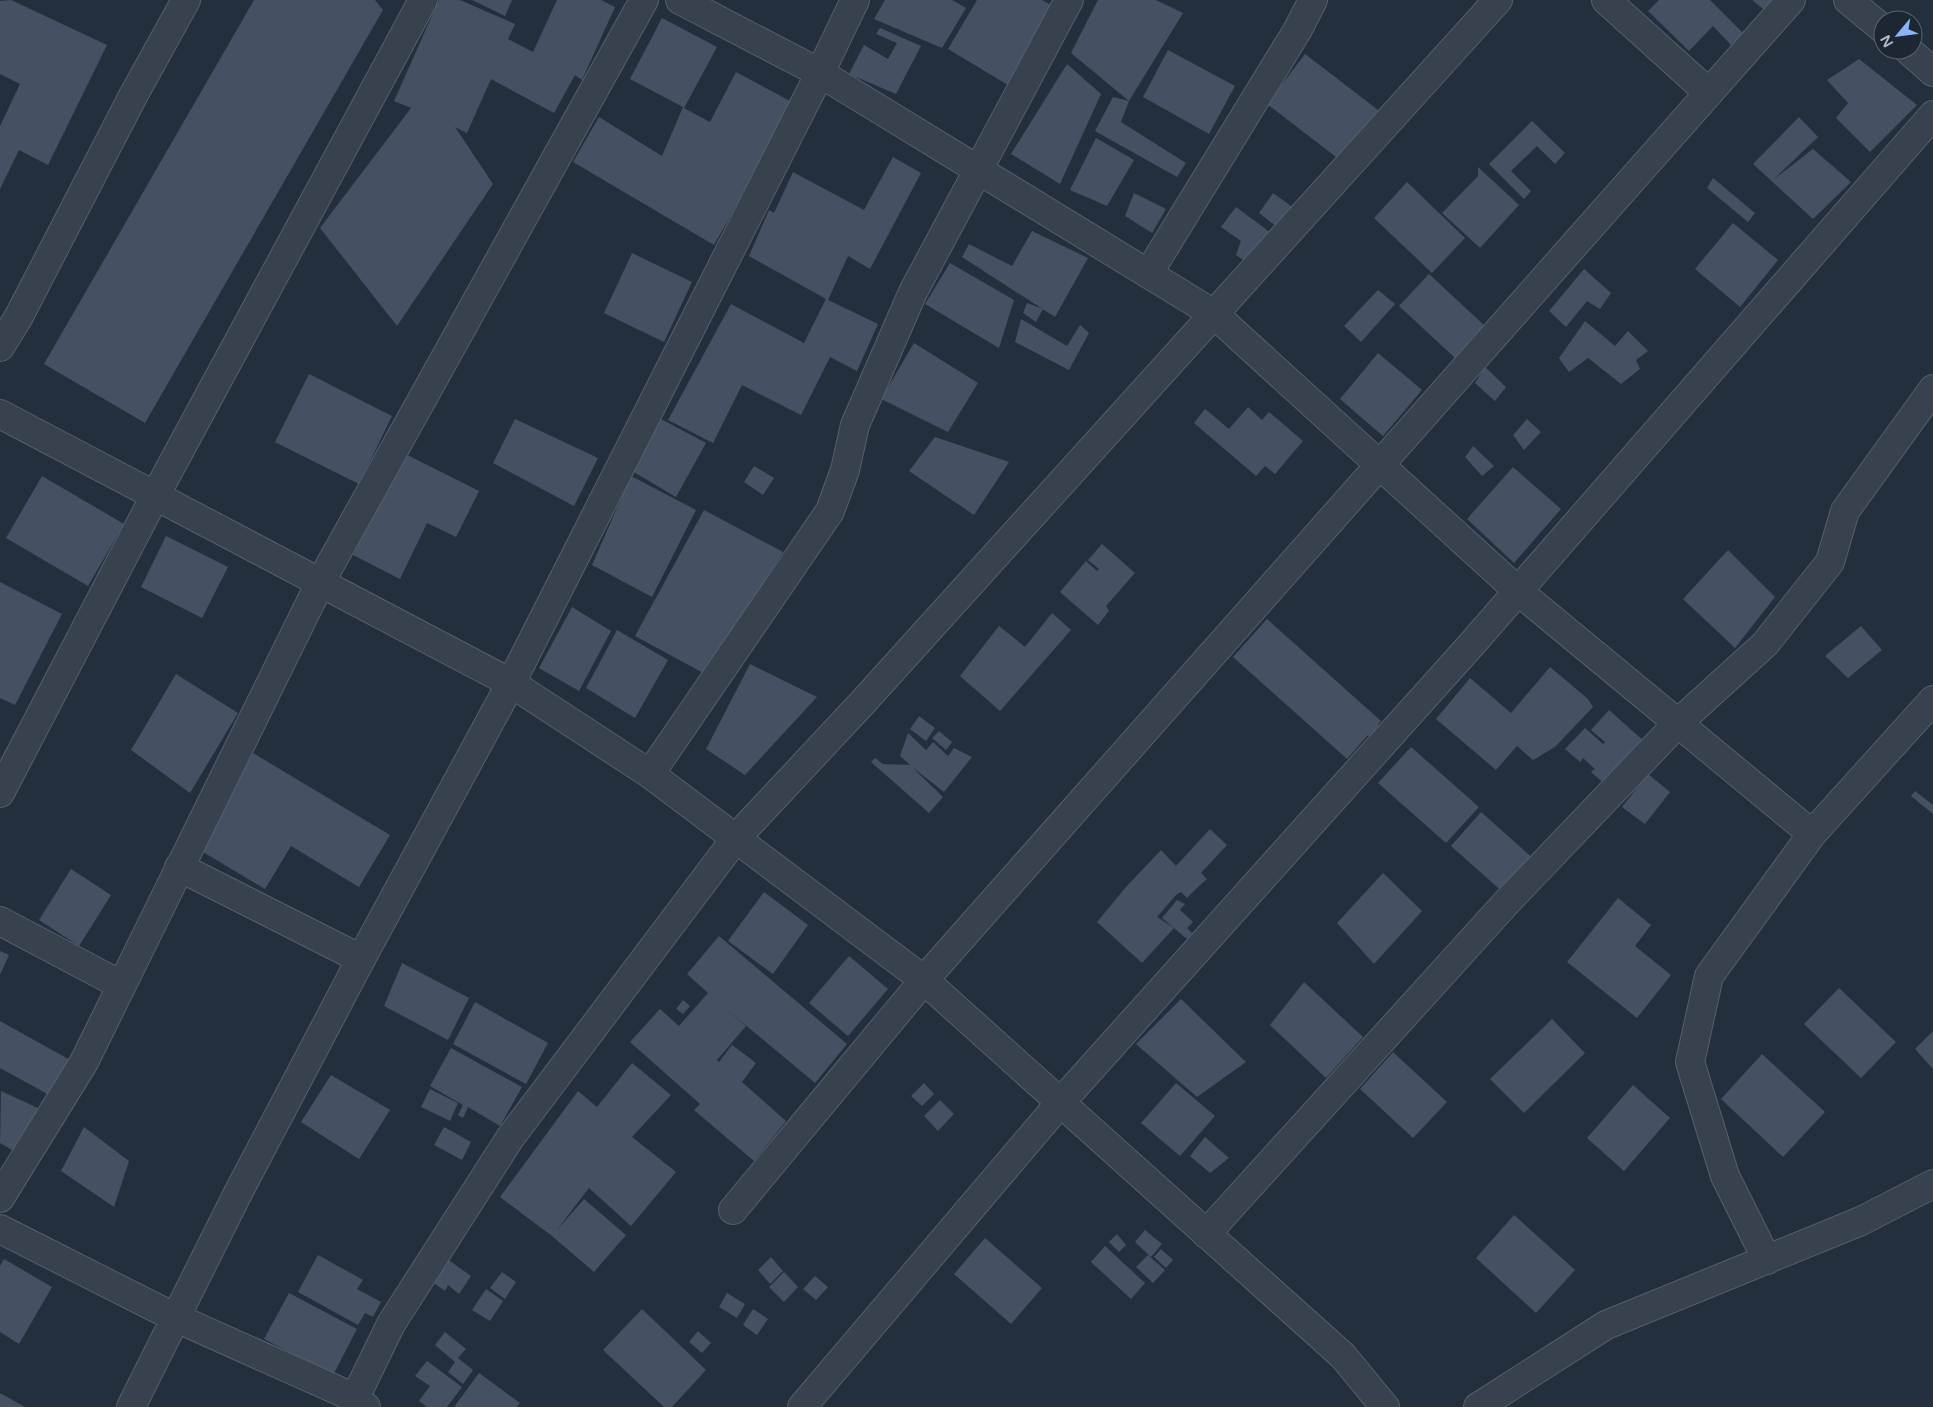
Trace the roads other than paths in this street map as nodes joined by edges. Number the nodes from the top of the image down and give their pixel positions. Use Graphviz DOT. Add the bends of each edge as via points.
graph roads {
  1 [pos="186,0"];
  2 [pos="423,0"];
  3 [pos="644,0"];
  4 [pos="680,0"];
  5 [pos="856,0"];
  6 [pos="1069,0"];
  7 [pos="1313,0"];
  8 [pos="1498,0"];
  9 [pos="1606,0"];
  10 [pos="1791,0"];
  11 [pos="1848,0"];
  12 [pos="1873,21"];
  13 [pos="1919,60"];
  14 [pos="1933,72"];
  15 [pos="820,73"];
  16 [pos="1709,93"];
  17 [pos="1933,115"];
  18 [pos="977,169"];
  19 [pos="1148,274"];
  20 [pos="1214,314"];
  21 [pos="0,347"];
  22 [pos="1931,394"];
  23 [pos="0,414"];
  24 [pos="1380,465"];
  25 [pos="155,496"];
  26 [pos="320,583"];
  27 [pos="1518,591"];
  28 [pos="511,683"];
  29 [pos="1933,700"];
  30 [pos="1678,723"];
  31 [pos="650,774"];
  32 [pos="0,793"];
  33 [pos="1812,834"];
  34 [pos="736,838"];
  35 [pos="179,867"];
  36 [pos="0,921"];
  37 [pos="361,959"];
  38 [pos="924,980"];
  39 [pos="121,985"];
  40 [pos="1060,1103"];
  41 [pos="1933,1184"];
  42 [pos="0,1198"];
  43 [pos="733,1210"];
  44 [pos="0,1228"];
  45 [pos="1206,1234"];
  46 [pos="1767,1260"];
  47 [pos="174,1317"];
  48 [pos="360,1403"];
  49 [pos="130,1407"];
  50 [pos="802,1407"];
  51 [pos="1384,1407"];
  52 [pos="1478,1407"];
  1 -- 21 [label="street"];
  2 -- 25 [label="street"];
  3 -- 26 [label="street"];
  4 -- 15 [label="street"];
  5 -- 15 [label="street"];
  6 -- 18 [label="street"];
  7 -- 19 [label="street"];
  8 -- 20 [label="street"];
  9 -- 16 [label="street"];
  10 -- 16 [label="street"];
  11 -- 12 [label="street"];
  13 -- 14 [label="street"];
  15 -- 18 [label="street"];
  15 -- 28 [label="street"];
  16 -- 24 [label="street"];
  17 -- 27 [label="street"];
  18 -- 19 [label="street"];
  18 -- 31 [label="street" via="913,292 855,425 845,470 830,511"];
  19 -- 20 [label="street"];
  20 -- 24 [label="street"];
  20 -- 34 [label="street"];
  22 -- 30 [label="street" via="1845,511 1830,562 1766,644"];
  23 -- 25 [label="street"];
  24 -- 27 [label="street"];
  24 -- 38 [label="street"];
  25 -- 26 [label="street"];
  25 -- 32 [label="street"];
  26 -- 28 [label="street"];
  26 -- 35 [label="street"];
  27 -- 30 [label="street"];
  27 -- 40 [label="street"];
  28 -- 31 [label="street"];
  28 -- 37 [label="street"];
  29 -- 33 [label="street"];
  30 -- 33 [label="street"];
  30 -- 45 [label="street" via="1506,903"];
  31 -- 34 [label="street"];
  33 -- 46 [label="street" via="1709,976 1690,1062 1725,1176"];
  34 -- 38 [label="street"];
  34 -- 48 [label="street" via="510,1138 391,1324"];
  35 -- 37 [label="street"];
  35 -- 39 [label="street"];
  36 -- 39 [label="street"];
  37 -- 47 [label="street"];
  38 -- 40 [label="street"];
  38 -- 43 [label="street"];
  39 -- 42 [label="street" via="84,1062"];
  40 -- 45 [label="street"];
  40 -- 50 [label="street"];
  41 -- 46 [label="street" via="1861,1221"];
  44 -- 47 [label="street"];
  45 -- 51 [label="street" via="1343,1356"];
  46 -- 52 [label="street" via="1606,1324"];
  47 -- 48 [label="street"];
  47 -- 49 [label="street"];
}
